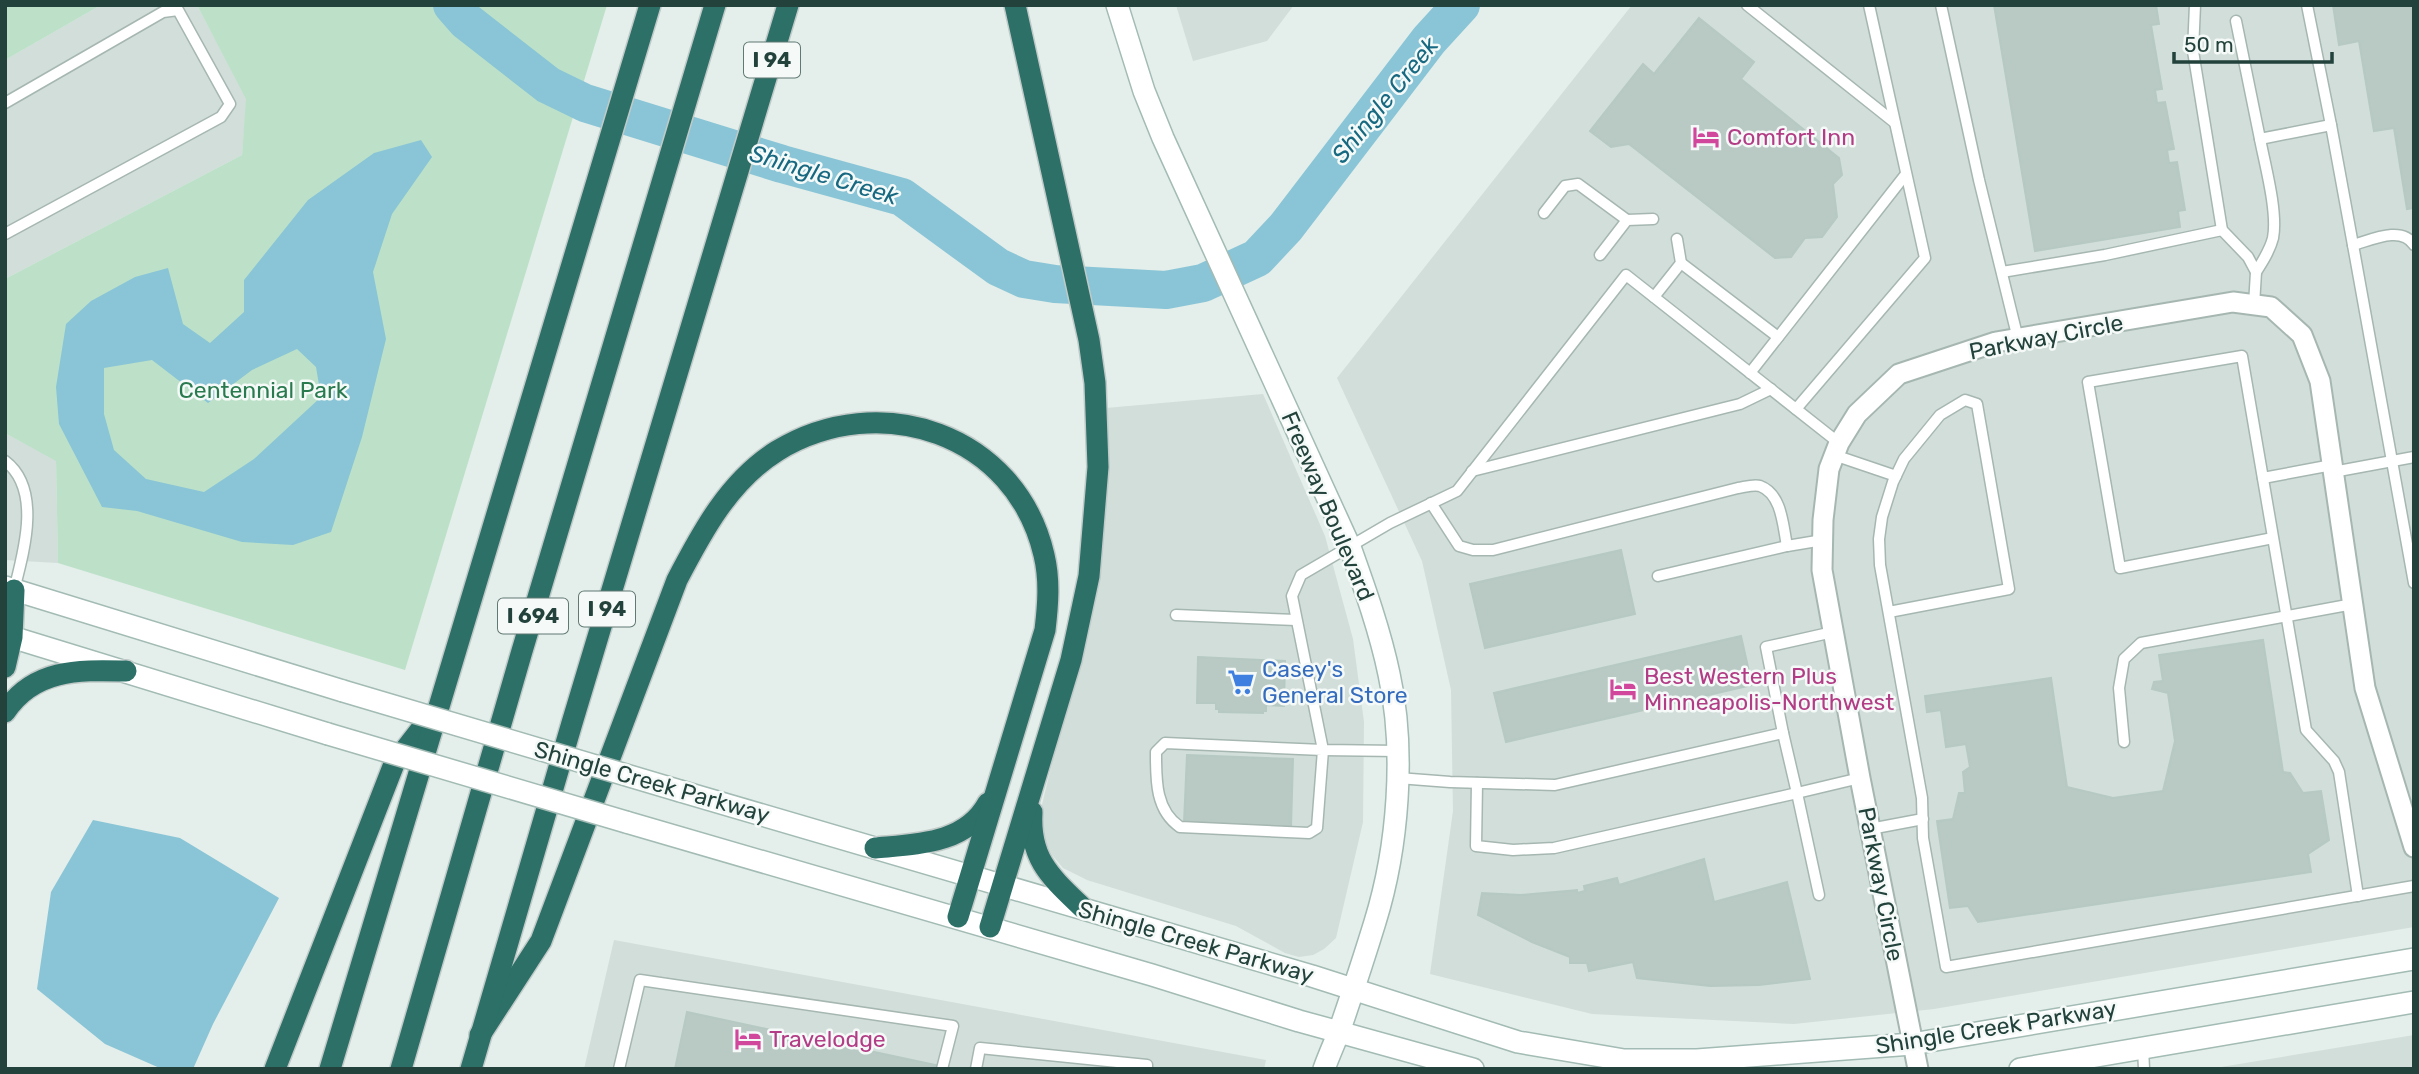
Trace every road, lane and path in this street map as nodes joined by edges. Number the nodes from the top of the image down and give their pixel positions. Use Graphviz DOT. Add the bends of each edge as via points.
graph roads {
  1 [pos="650,5"];
  2 [pos="715,5"];
  3 [pos="788,5"];
  4 [pos="1015,5"];
  5 [pos="1117,5"];
  6 [pos="1747,5"];
  7 [pos="1869,5"];
  8 [pos="1941,5"];
  9 [pos="2195,5"];
  10 [pos="2307,5"];
  11 [pos="2236,21"];
  12 [pos="5,103"];
  13 [pos="1895,122"];
  14 [pos="2331,125"];
  15 [pos="2260,139"];
  16 [pos="1906,174"];
  17 [pos="1544,213"];
  18 [pos="1653,219"];
  19 [pos="1627,220"];
  20 [pos="2222,230"];
  21 [pos="5,234"];
  22 [pos="1677,239"];
  23 [pos="2353,244"];
  24 [pos="2414,245"];
  25 [pos="1600,255"];
  26 [pos="1681,263"];
  27 [pos="2002,272"];
  28 [pos="2256,272"];
  29 [pos="1654,298"];
  30 [pos="2254,305"];
  31 [pos="1778,337"];
  32 [pos="2018,339"];
  33 [pos="1750,373"];
  34 [pos="1771,389"];
  35 [pos="1796,409"];
  36 [pos="1837,449"];
  37 [pos="2414,457"];
  38 [pos="5,461"];
  39 [pos="2392,461"];
  40 [pos="2333,468"];
  41 [pos="1472,471"];
  42 [pos="1896,476"];
  43 [pos="2263,478"];
  44 [pos="1431,503"];
  45 [pos="2273,538"];
  46 [pos="1823,540"];
  47 [pos="1787,545"];
  48 [pos="1350,547"];
  49 [pos="1658,576"];
  50 [pos="2414,583"];
  51 [pos="8,593"];
  52 [pos="2353,604"];
  53 [pos="1889,612"];
  54 [pos="1177,615"];
  55 [pos="2287,617"];
  56 [pos="1296,620"];
  57 [pos="1833,632"];
  58 [pos="9,636"];
  59 [pos="5,667"];
  60 [pos="126,671"];
  61 [pos="440,705"];
  62 [pos="5,712"];
  63 [pos="1783,733"];
  64 [pos="2124,742"];
  65 [pos="1323,750"];
  66 [pos="1398,751"];
  67 [pos="1003,776"];
  68 [pos="1398,778"];
  69 [pos="1860,778"];
  70 [pos="1477,783"];
  71 [pos="1034,786"];
  72 [pos="1797,793"];
  73 [pos="1923,818"];
  74 [pos="1870,829"];
  75 [pos="2414,847"];
  76 [pos="875,848"];
  77 [pos="970,876"];
  78 [pos="1002,885"];
  79 [pos="2414,886"];
  80 [pos="1819,895"];
  81 [pos="2358,896"];
  82 [pos="1084,909"];
  83 [pos="958,917"];
  84 [pos="990,927"];
  85 [pos="2414,959"];
  86 [pos="1352,989"];
  87 [pos="2414,1002"];
  88 [pos="1339,1032"];
  89 [pos="480,1035"];
  90 [pos="1912,1044"];
  91 [pos="2144,1058"];
  92 [pos="2088,1063"];
  93 [pos="275,1069"];
  94 [pos="330,1069"];
  95 [pos="401,1069"];
  96 [pos="471,1069"];
  97 [pos="619,1069"];
  98 [pos="943,1069"];
  99 [pos="976,1069"];
  100 [pos="1147,1069"];
  101 [pos="1324,1069"];
  102 [pos="1473,1069"];
  103 [pos="1918,1069"];
  104 [pos="2020,1069"];
  1 -- 61 [label="highway"];
  2 -- 95 [label="highway, I 694"];
  3 -- 89 [label="highway, I 94"];
  4 -- 71 [label="highway" via="1089,340 1098,430 1087,588"];
  5 -- 48 [label="street, Freeway Boulevard" via="1144,91 1206,236"];
  6 -- 13 [label="lane"];
  7 -- 13 [label="lane"];
  8 -- 27 [label="lane"];
  9 -- 20 [label="lane" via="2193,51"];
  10 -- 14 [label="lane"];
  11 -- 15 [label="lane"];
  12 -- 21 [label="lane" via="163,12 177,10 230,104 221,117"];
  13 -- 16 [label="lane"];
  14 -- 15 [label="lane"];
  14 -- 23 [label="lane"];
  15 -- 28 [label="lane" via="2274,222 2273,239"];
  16 -- 31 [label="lane"];
  16 -- 35 [label="lane" via="1925,258"];
  17 -- 19 [label="lane" via="1565,186 1578,184"];
  18 -- 19 [label="lane"];
  19 -- 25 [label="lane"];
  20 -- 27 [label="lane"];
  20 -- 28 [label="lane"];
  22 -- 26 [label="lane"];
  23 -- 24 [label="lane" via="2396,234"];
  23 -- 39 [label="lane"];
  26 -- 29 [label="lane"];
  26 -- 31 [label="lane"];
  27 -- 32 [label="lane"];
  28 -- 30 [label="lane"];
  29 -- 33 [label="lane"];
  29 -- 41 [label="lane" via="1626,275"];
  30 -- 32 [label="street, Parkway Circle" via="2233,302"];
  30 -- 40 [label="street, Parkway Circle" via="2271,307 2302,335 2320,381"];
  31 -- 33 [label="lane"];
  32 -- 36 [label="street, Parkway Circle" via="1899,374 1857,414"];
  33 -- 34 [label="lane"];
  34 -- 35 [label="lane"];
  34 -- 41 [label="lane" via="1740,404"];
  35 -- 36 [label="lane"];
  36 -- 42 [label="lane"];
  36 -- 46 [label="street, Parkway Circle" via="1829,469"];
  37 -- 39 [label="lane"];
  38 -- 51 [label="lane" via="17,470 28,503 23,553"];
  39 -- 40 [label="lane"];
  39 -- 50 [label="lane"];
  40 -- 43 [label="lane"];
  40 -- 52 [label="street, Parkway Circle"];
  41 -- 44 [label="lane" via="1457,491"];
  42 -- 53 [label="lane" via="1879,539"];
  42 -- 53 [label="lane" via="1940,415 1965,400 1976,404 2008,589"];
  43 -- 45 [label="lane"];
  43 -- 45 [label="lane" via="2242,356 2088,382 2120,568"];
  44 -- 47 [label="lane" via="1459,546 1493,550 1758,485 1770,492 1779,506"];
  44 -- 48 [label="lane"];
  45 -- 55 [label="lane"];
  46 -- 47 [label="lane"];
  46 -- 57 [label="street, Parkway Circle" via="1822,570"];
  47 -- 49 [label="lane"];
  48 -- 56 [label="lane" via="1301,575 1292,596"];
  48 -- 66 [label="street, Freeway Boulevard" via="1389,674"];
  51 -- 58 [label="highway"];
  51 -- 76 [label="street, Shingle Creek Parkway, bridge"];
  52 -- 55 [label="lane"];
  52 -- 75 [label="street, Parkway Circle" via="2365,688"];
  53 -- 73 [label="lane"];
  54 -- 56 [label="lane"];
  55 -- 64 [label="lane" via="2141,643 2124,659 2119,688"];
  55 -- 81 [label="lane" via="2306,730 2339,772"];
  56 -- 65 [label="lane"];
  57 -- 63 [label="lane" via="1766,648"];
  57 -- 69 [label="street, Parkway Circle"];
  58 -- 59 [label="highway"];
  58 -- 60 [label="street, Shingle Creek Parkway"];
  60 -- 62 [label="highway" via="72,670 53,676 23,693"];
  60 -- 83 [label="street, Shingle Creek Parkway, bridge"];
  61 -- 93 [label="highway" via="394,764"];
  61 -- 94 [label="highway"];
  63 -- 70 [label="lane" via="1555,785"];
  63 -- 72 [label="lane"];
  65 -- 65 [label="lane" via="1317,828 1309,833 1181,827 1171,820 1156,789 1156,752 1165,743"];
  65 -- 66 [label="lane"];
  66 -- 68 [label="street, Freeway Boulevard"];
  67 -- 76 [label="highway" via="984,810 964,830 919,844"];
  67 -- 77 [label="highway"];
  67 -- 89 [label="highway" via="1045,630 1048,600 1045,556 1019,497 974,451 935,430 869,423 800,440 744,478 696,542 677,580 541,941"];
  68 -- 70 [label="lane"];
  68 -- 86 [label="street, Freeway Boulevard" via="1395,824 1379,907"];
  69 -- 72 [label="lane"];
  69 -- 74 [label="street, Parkway Circle"];
  70 -- 72 [label="lane" via="1476,846 1513,850 1582,844"];
  71 -- 78 [label="highway"];
  71 -- 82 [label="highway" via="1031,826 1036,853 1051,877"];
  72 -- 80 [label="lane"];
  73 -- 74 [label="lane"];
  73 -- 81 [label="lane" via="1946,967"];
  74 -- 90 [label="street, Parkway Circle"];
  76 -- 77 [label="street, Shingle Creek Parkway"];
  77 -- 78 [label="street, Shingle Creek Parkway"];
  77 -- 83 [label="highway"];
  78 -- 82 [label="street, Shingle Creek Parkway"];
  78 -- 84 [label="highway"];
  79 -- 81 [label="lane"];
  82 -- 86 [label="street, Shingle Creek Parkway"];
  83 -- 84 [label="street, Shingle Creek Parkway"];
  84 -- 88 [label="street, Shingle Creek Parkway"];
  85 -- 90 [label="street, Shingle Creek Parkway"];
  86 -- 88 [label="street, Freeway Boulevard"];
  86 -- 90 [label="street, Shingle Creek Parkway" via="1518,1042 1624,1060 1697,1060"];
  87 -- 91 [label="street, Shingle Creek Parkway"];
  88 -- 101 [label="street, Freeway Boulevard"];
  88 -- 102 [label="street, Shingle Creek Parkway"];
  89 -- 96 [label="highway, I 94"];
  90 -- 103 [label="street, Parkway Circle"];
  91 -- 92 [label="street, Shingle Creek Parkway"];
  92 -- 104 [label="street, Shingle Creek Parkway"];
  97 -- 98 [label="lane" via="640,980 953,1026"];
  99 -- 100 [label="lane" via="980,1048"];
}
